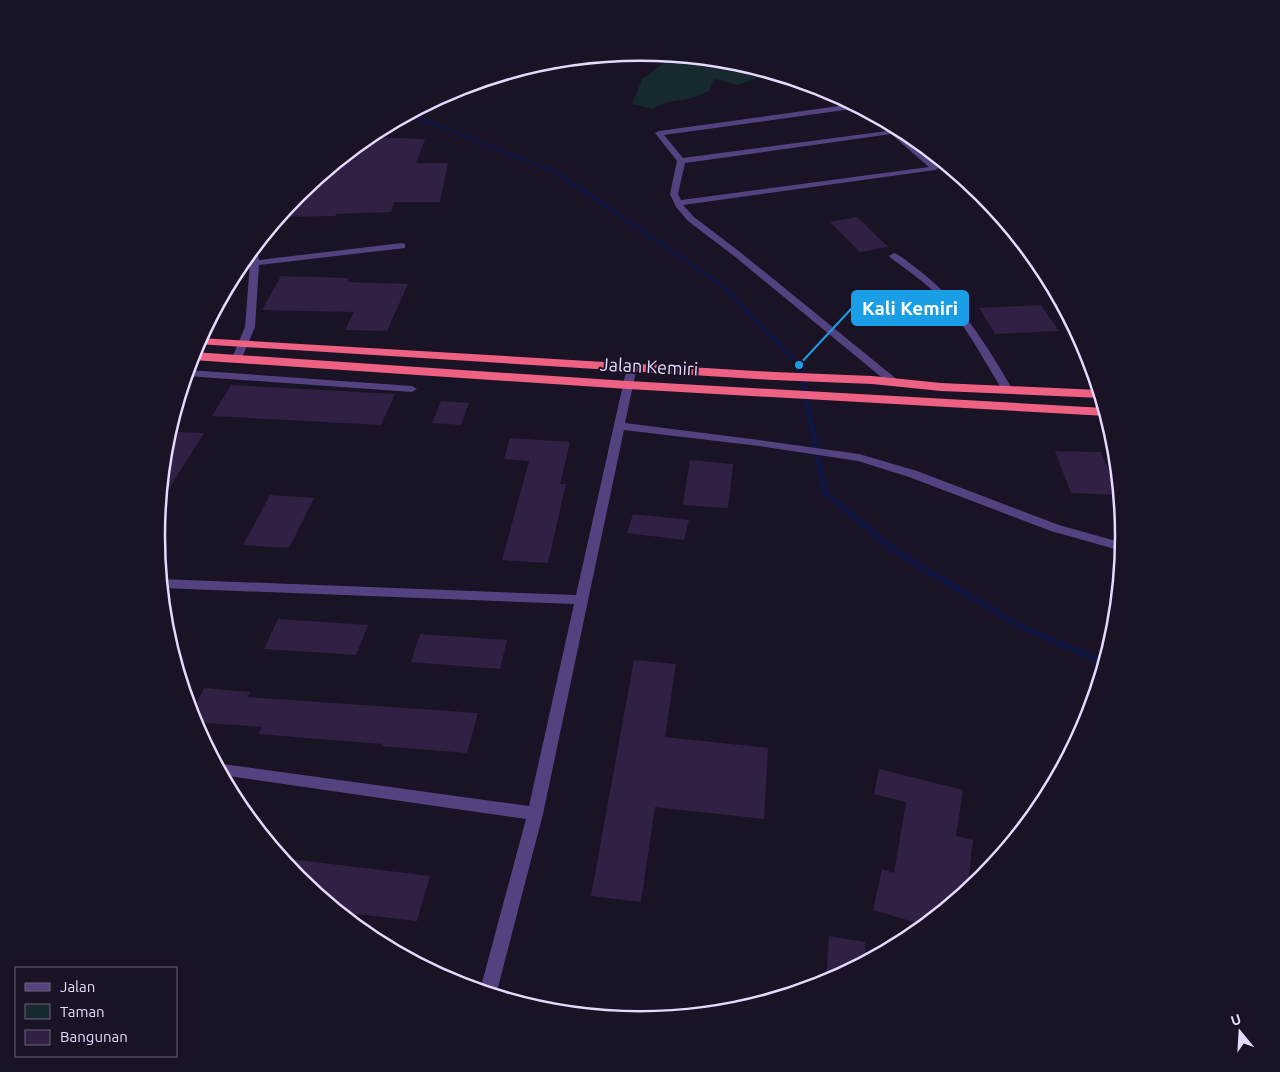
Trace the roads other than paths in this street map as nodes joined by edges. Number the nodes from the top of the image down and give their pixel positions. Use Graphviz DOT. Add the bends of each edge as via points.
graph roads {
  1 [pos="845,108"];
  2 [pos="890,133"];
  3 [pos="905,142"];
  4 [pos="681,161"];
  5 [pos="678,203"];
  6 [pos="402,246"];
  7 [pos="257,255"];
  8 [pos="894,256"];
  9 [pos="253,261"];
  10 [pos="206,342"];
  11 [pos="244,344"];
  12 [pos="200,356"];
  13 [pos="237,358"];
  14 [pos="632,367"];
  15 [pos="194,373"];
  16 [pos="896,383"];
  17 [pos="628,385"];
  18 [pos="412,389"];
  19 [pos="1008,390"];
  20 [pos="1093,394"];
  21 [pos="1099,412"];
  22 [pos="620,426"];
  23 [pos="1115,544"];
  24 [pos="168,583"];
  25 [pos="580,600"];
  26 [pos="227,769"];
  27 [pos="535,814"];
  28 [pos="490,987"];
  1 -- 4 [label="street" via="659,133"];
  2 -- 4 [label="street"];
  3 -- 5 [label="street" via="935,168"];
  4 -- 5 [label="street" via="674,194"];
  5 -- 16 [label="street" via="691,220"];
  6 -- 7 [label="street"];
  8 -- 19 [label="street" via="928,282 960,314"];
  9 -- 11 [label="street" via="250,327"];
  10 -- 11 [label="highway, Jalan Kemiri"];
  11 -- 13 [label="street"];
  11 -- 14 [label="highway, Jalan Kemiri"];
  12 -- 13 [label="highway, Jalan Kemiri"];
  13 -- 17 [label="highway, Jalan Kemiri"];
  14 -- 16 [label="highway, Jalan Kemiri"];
  14 -- 17 [label="street"];
  15 -- 18 [label="street"];
  16 -- 19 [label="highway, Jalan Kemiri"];
  17 -- 21 [label="highway, Jalan Kemiri"];
  17 -- 22 [label="street"];
  19 -- 20 [label="highway, Jalan Kemiri"];
  22 -- 23 [label="street" via="859,458 913,474 1055,528"];
  22 -- 25 [label="street"];
  24 -- 25 [label="street"];
  25 -- 27 [label="street"];
  26 -- 27 [label="street"];
  27 -- 28 [label="street"];
}
